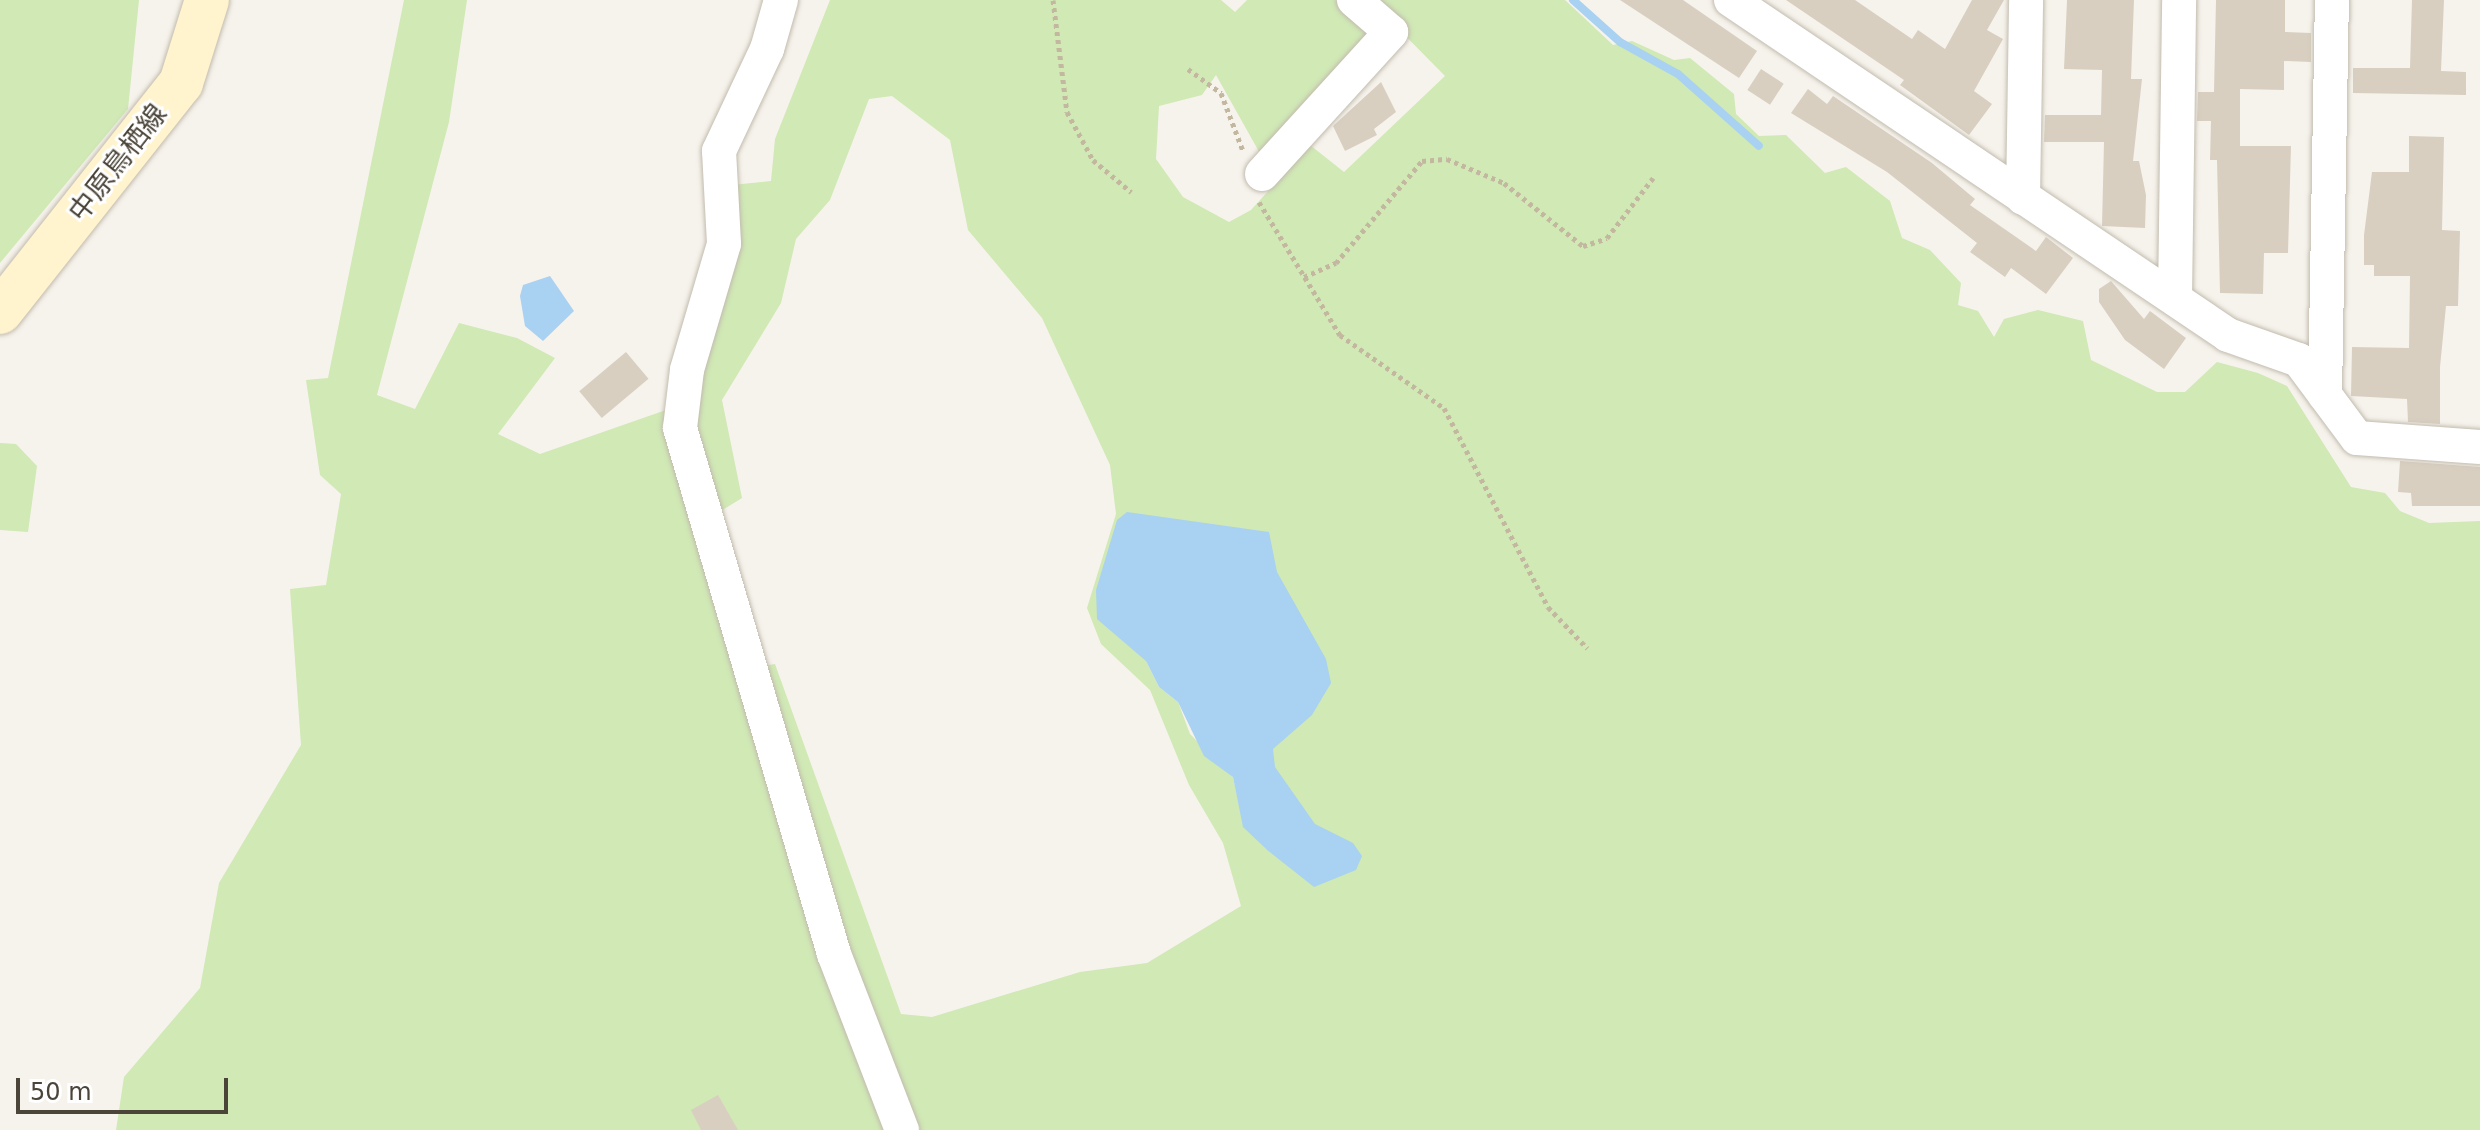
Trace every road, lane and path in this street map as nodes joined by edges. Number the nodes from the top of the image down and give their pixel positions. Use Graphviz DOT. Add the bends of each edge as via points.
graph roads {
  1 [pos="207,0"];
  2 [pos="781,0"];
  3 [pos="1053,0"];
  4 [pos="1354,0"];
  5 [pos="1731,0"];
  6 [pos="2026,0"];
  7 [pos="2179,0"];
  8 [pos="2332,0"];
  9 [pos="1188,69"];
  10 [pos="1262,174"];
  11 [pos="1653,178"];
  12 [pos="1131,192"];
  13 [pos="2023,198"];
  14 [pos="1304,277"];
  15 [pos="2175,297"];
  16 [pos="0,312"];
  17 [pos="2325,395"];
  18 [pos="2480,447"];
  19 [pos="1587,648"];
  20 [pos="902,1130"];
  1 -- 16 [label="main road, 中原鳥栖線" via="181,83"];
  2 -- 20 [label="street" via="767,49 719,151 724,244 687,370 680,428 829,939"];
  3 -- 12 [label="path" via="1067,112 1093,160"];
  4 -- 10 [label="street" via="1391,32"];
  5 -- 13 [label="street"];
  6 -- 13 [label="street"];
  7 -- 15 [label="street"];
  8 -- 17 [label="street"];
  9 -- 10 [label="path" via="1221,93 1243,151"];
  10 -- 14 [label="path" via="1259,201"];
  11 -- 14 [label="path" via="1607,238 1583,246 1504,183 1447,159 1422,161 1336,263"];
  13 -- 15 [label="street"];
  14 -- 19 [label="path" via="1340,335 1444,408 1548,607"];
  15 -- 17 [label="street" via="2228,335 2299,360"];
  17 -- 18 [label="street" via="2357,438"];
}
